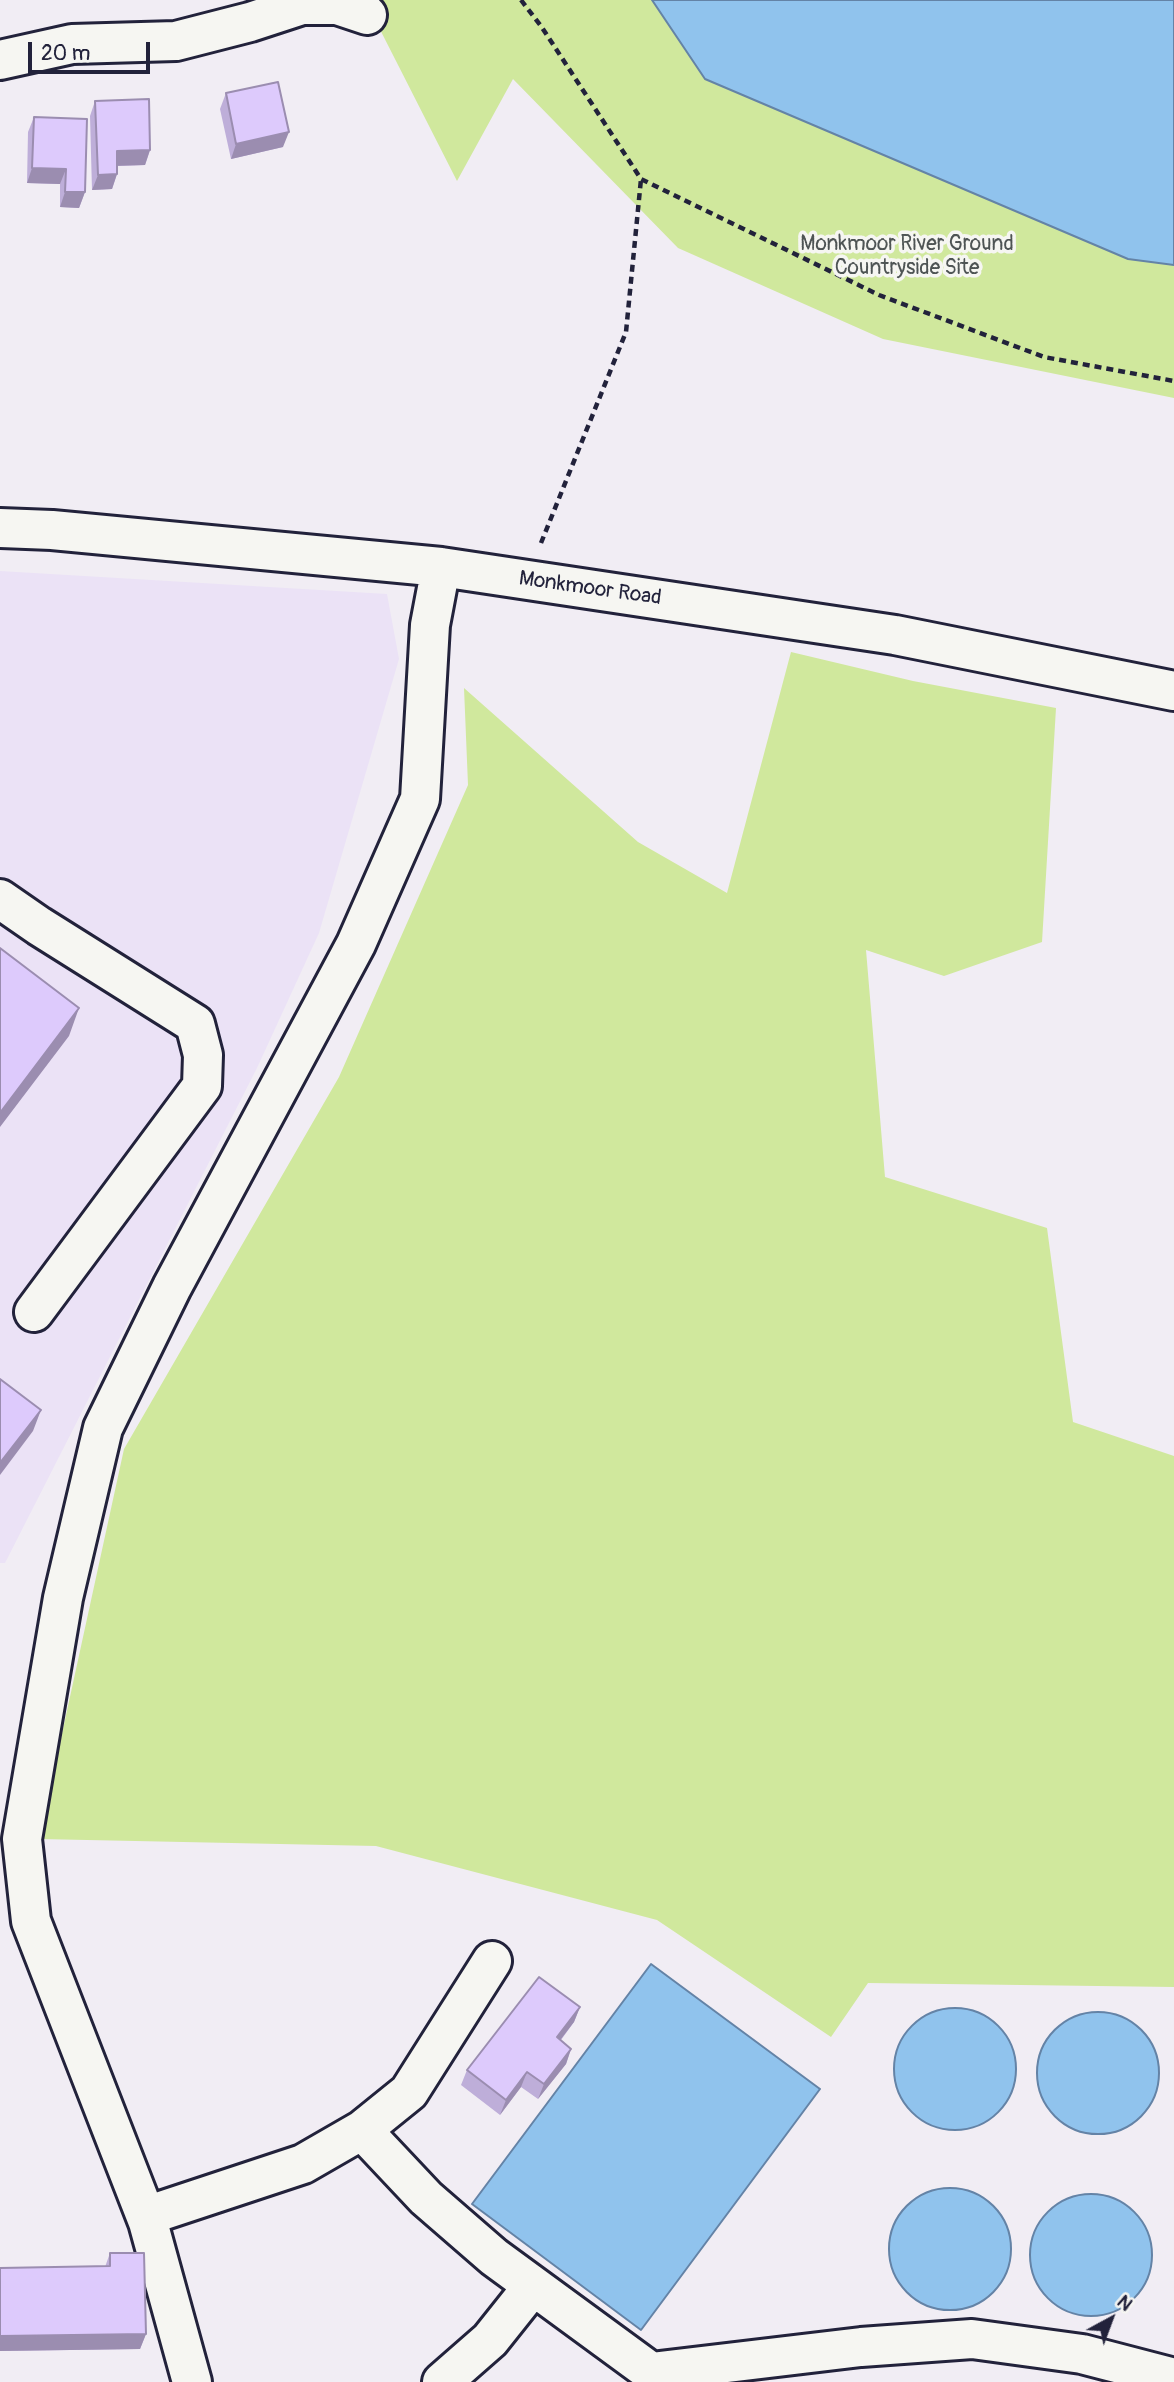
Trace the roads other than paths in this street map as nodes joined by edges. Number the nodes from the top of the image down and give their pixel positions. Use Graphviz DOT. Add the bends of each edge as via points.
graph roads {
  1 [pos="318,3"];
  2 [pos="367,15"];
  3 [pos="0,60"];
  4 [pos="0,528"];
  5 [pos="441,567"];
  6 [pos="1174,691"];
  7 [pos="0,899"];
  8 [pos="34,1312"];
  9 [pos="492,1961"];
  10 [pos="362,2130"];
  11 [pos="146,2216"];
  12 [pos="533,2286"];
  13 [pos="1174,2378"];
  14 [pos="192,2382"];
  15 [pos="442,2382"];
  1 -- 2 [label="street"];
  1 -- 3 [label="street" via="176,41 72,44"];
  4 -- 5 [label="street, Monkmoor Road"];
  5 -- 6 [label="street, Monkmoor Road" via="895,635"];
  5 -- 11 [label="street" via="430,625 420,799 356,944 172,1287 103,1428 62,1598 22,1839 31,1921"];
  7 -- 8 [label="street" via="195,1024 203,1055 202,1086"];
  9 -- 10 [label="street" via="409,2092"];
  10 -- 11 [label="street" via="303,2164"];
  10 -- 12 [label="street" via="426,2199"];
  11 -- 14 [label="street"];
  12 -- 13 [label="street" via="651,2372 972,2339 1082,2354"];
  12 -- 15 [label="street" via="490,2340"];
}
